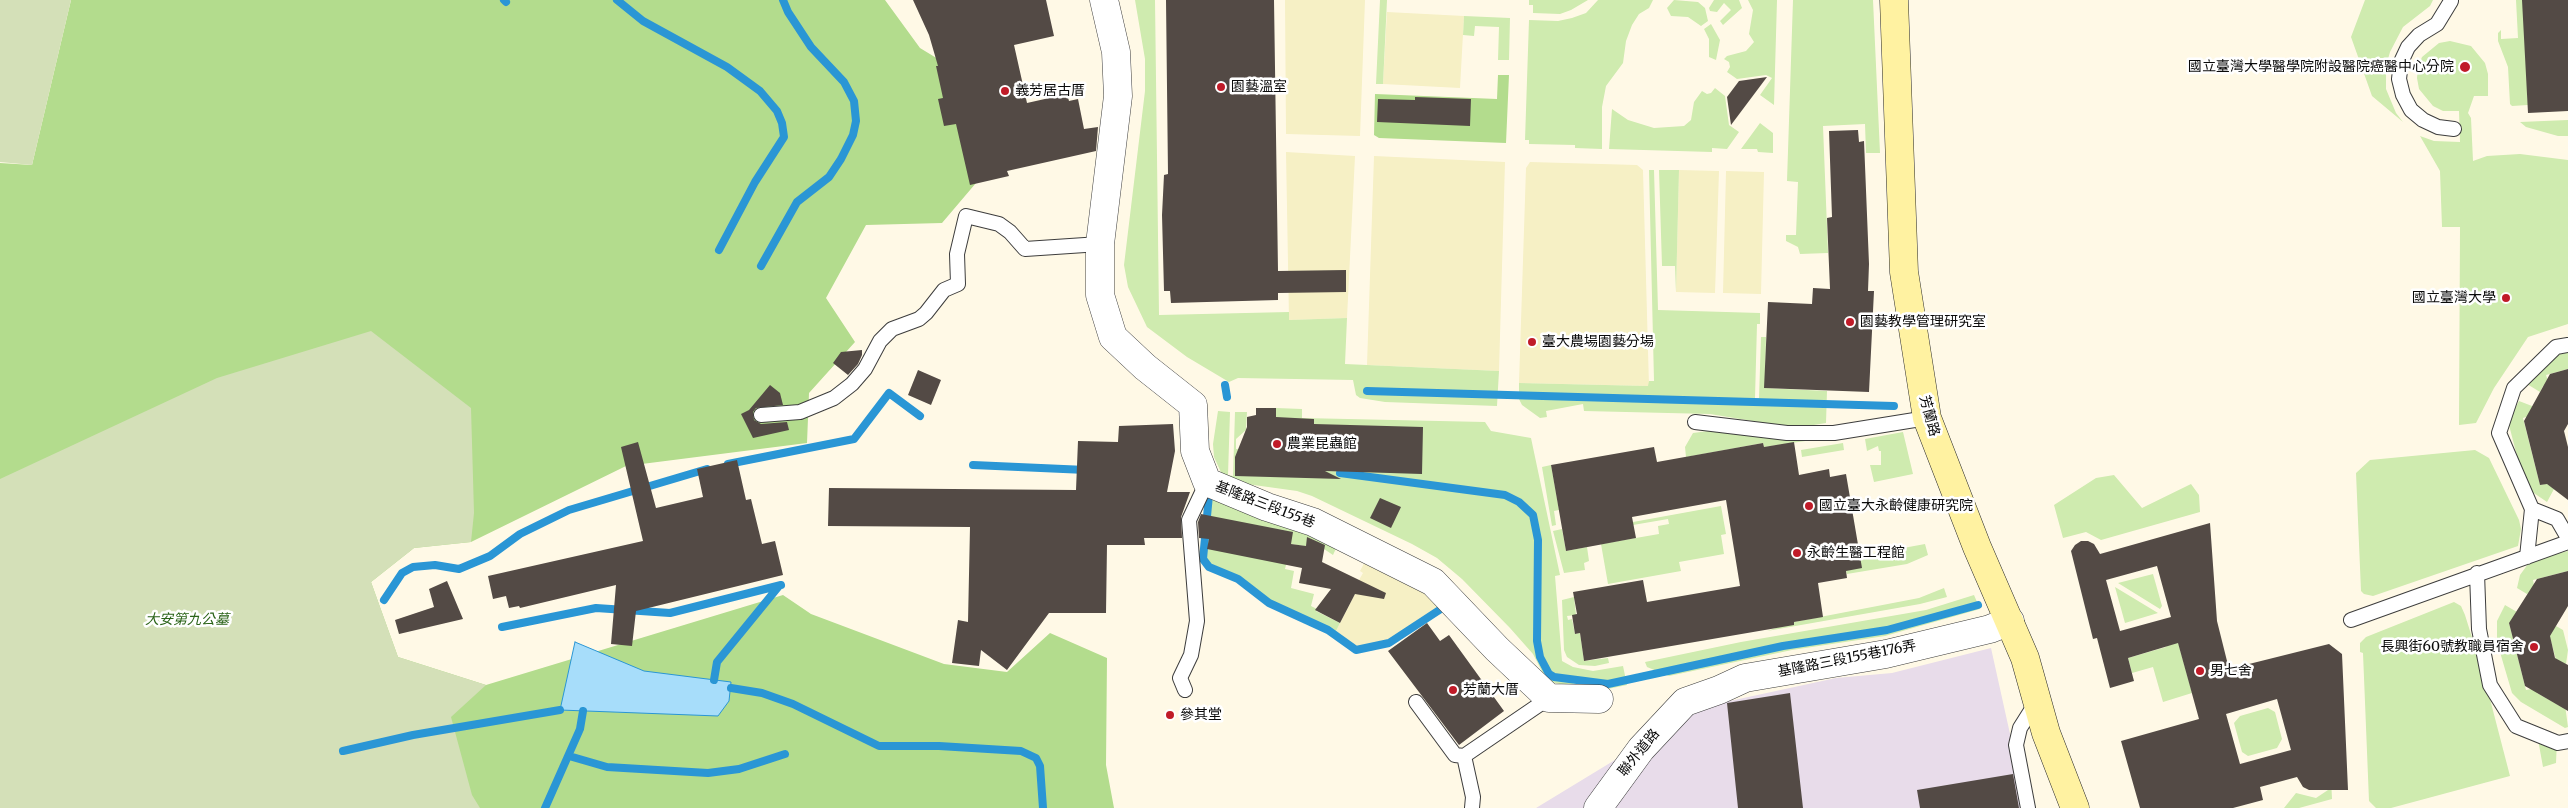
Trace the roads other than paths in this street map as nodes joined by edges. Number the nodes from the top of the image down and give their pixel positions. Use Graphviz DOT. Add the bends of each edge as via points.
graph roads {
  1 [pos="1104,0"];
  2 [pos="1894,0"];
  3 [pos="2451,1"];
  4 [pos="2454,129"];
  5 [pos="1100,244"];
  6 [pos="2568,345"];
  7 [pos="762,415"];
  8 [pos="1927,418"];
  9 [pos="1695,422"];
  10 [pos="1207,482"];
  11 [pos="2532,509"];
  12 [pos="2568,538"];
  13 [pos="2568,542"];
  14 [pos="2526,557"];
  15 [pos="2477,574"];
  16 [pos="2351,620"];
  17 [pos="2010,621"];
  18 [pos="1184,690"];
  19 [pos="1549,698"];
  20 [pos="1599,699"];
  21 [pos="2038,701"];
  22 [pos="1416,702"];
  23 [pos="1685,702"];
  24 [pos="2568,741"];
  25 [pos="1464,756"];
  26 [pos="1603,801"];
  27 [pos="1472,808"];
  28 [pos="2028,808"];
  29 [pos="2075,808"];
  1 -- 5 [label="street, 基隆路三段155巷" via="1116,52 1118,96"];
  2 -- 8 [label="street, 芳蘭路" via="1904,272"];
  3 -- 4 [label="lane" via="2437,24 2419,35 2408,47 2401,62 2399,79 2411,110 2438,127"];
  5 -- 7 [label="lane" via="1025,250 999,224 966,216 957,254 958,284 944,290 919,319 892,330 880,341 865,369 834,398 800,412"];
  5 -- 10 [label="street, 基隆路三段155巷" via="1100,295 1113,337 1193,405 1195,451"];
  6 -- 11 [label="lane" via="2556,347 2514,388 2498,433"];
  8 -- 9 [label="lane" via="1834,433 1787,433"];
  8 -- 17 [label="street, 芳蘭路" via="1977,548"];
  10 -- 18 [label="lane" via="1189,520 1197,621 1191,655 1180,678"];
  10 -- 19 [label="street, 基隆路三段155巷" via="1313,522 1433,582"];
  11 -- 12 [label="lane" via="2557,520"];
  11 -- 14 [label="lane"];
  13 -- 14 [label="lane"];
  14 -- 15 [label="lane"];
  15 -- 16 [label="lane"];
  15 -- 24 [label="lane" via="2479,629 2490,685 2516,726 2558,743"];
  17 -- 21 [label="street, 芳蘭路"];
  17 -- 23 [label="street, 基隆路三段155巷176弄" via="1990,629 1886,654 1745,678"];
  19 -- 20 [label="street"];
  19 -- 25 [label="lane"];
  21 -- 28 [label="lane" via="2020,728 2016,745"];
  21 -- 29 [label="street, 芳蘭路" via="2046,733"];
  22 -- 25 [label="lane" via="1455,755"];
  23 -- 26 [label="street, 聯外道路" via="1641,749"];
  25 -- 27 [label="lane"];
}
